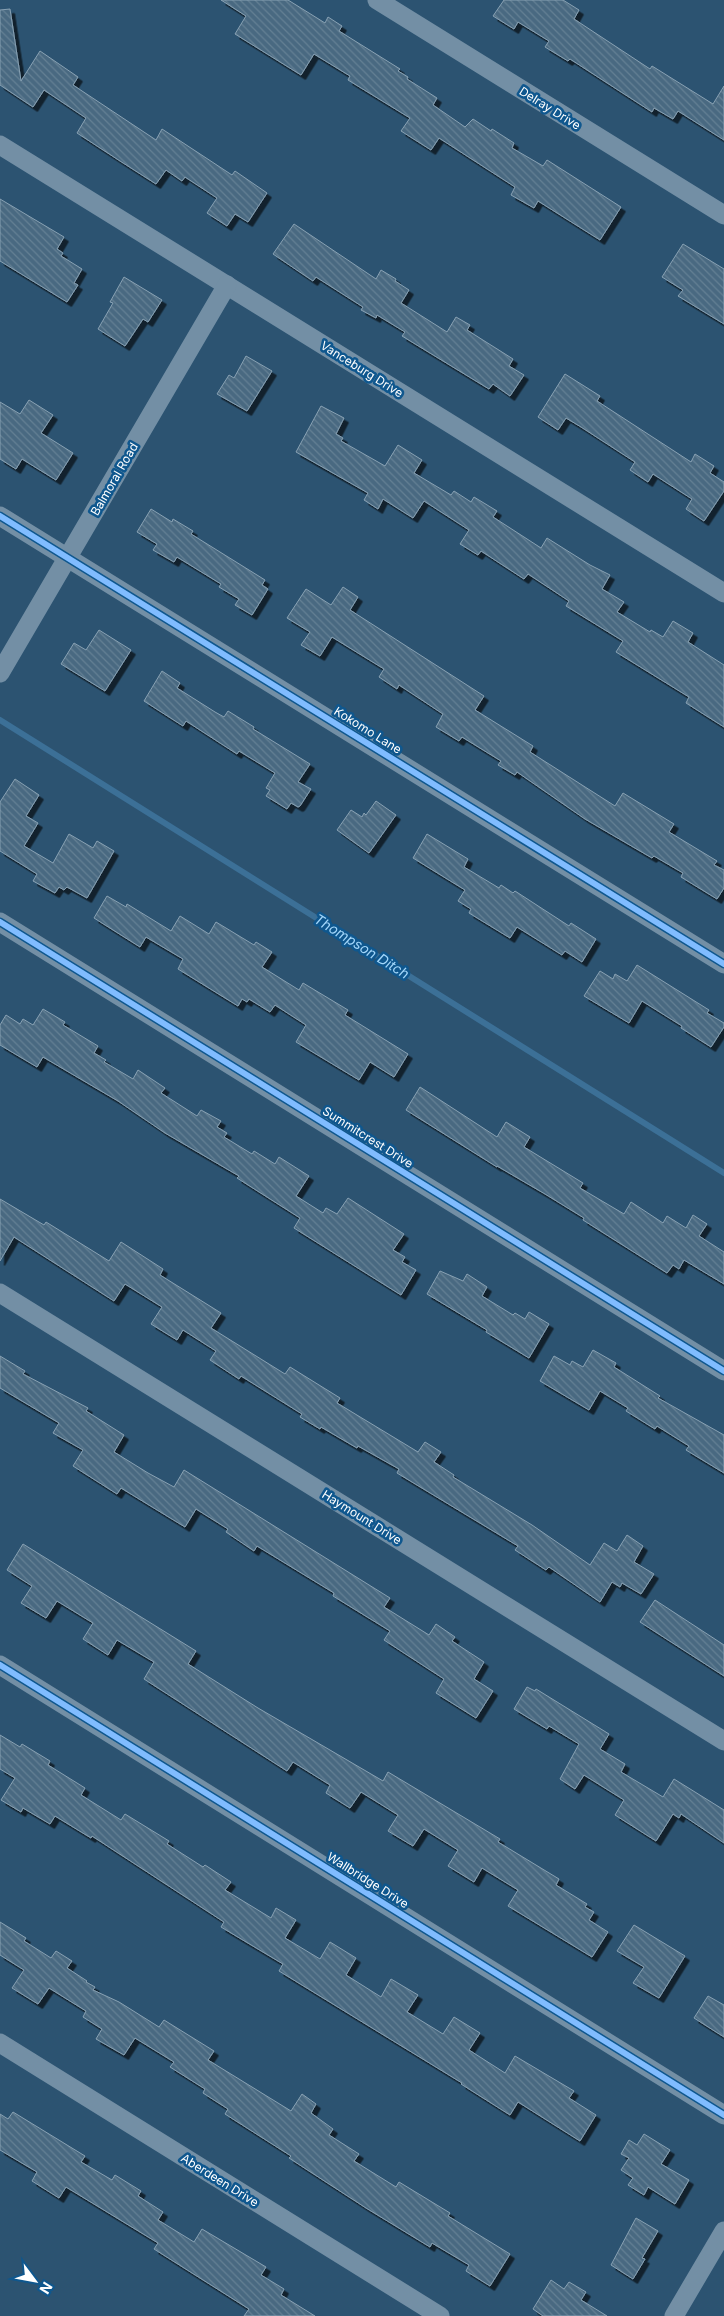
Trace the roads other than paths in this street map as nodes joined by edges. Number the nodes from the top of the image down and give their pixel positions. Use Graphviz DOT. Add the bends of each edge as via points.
graph roads {
  1 [pos="377,0"];
  2 [pos="0,145"];
  3 [pos="724,215"];
  4 [pos="227,285"];
  5 [pos="0,516"];
  6 [pos="68,558"];
  7 [pos="724,593"];
  8 [pos="0,673"];
  9 [pos="0,922"];
  10 [pos="724,964"];
  11 [pos="0,1293"];
  12 [pos="724,1370"];
  13 [pos="0,1664"];
  14 [pos="724,1741"];
  15 [pos="0,2043"];
  16 [pos="724,2114"];
  17 [pos="724,2231"];
  18 [pos="440,2316"];
  19 [pos="674,2316"];
  1 -- 3 [label="street, Delray Drive"];
  2 -- 4 [label="street, Vanceburg Drive"];
  4 -- 6 [label="street, Balmoral Road"];
  4 -- 7 [label="street, Vanceburg Drive"];
  5 -- 6 [label="street, Kokomo Lane"];
  6 -- 8 [label="street, Balmoral Road"];
  6 -- 10 [label="street, Kokomo Lane"];
  9 -- 12 [label="street, Summitcrest Drive"];
  11 -- 14 [label="street, Haymount Drive"];
  13 -- 16 [label="street, Wallbridge Drive"];
  15 -- 18 [label="street, Aberdeen Drive"];
  17 -- 19 [label="street"];
}
